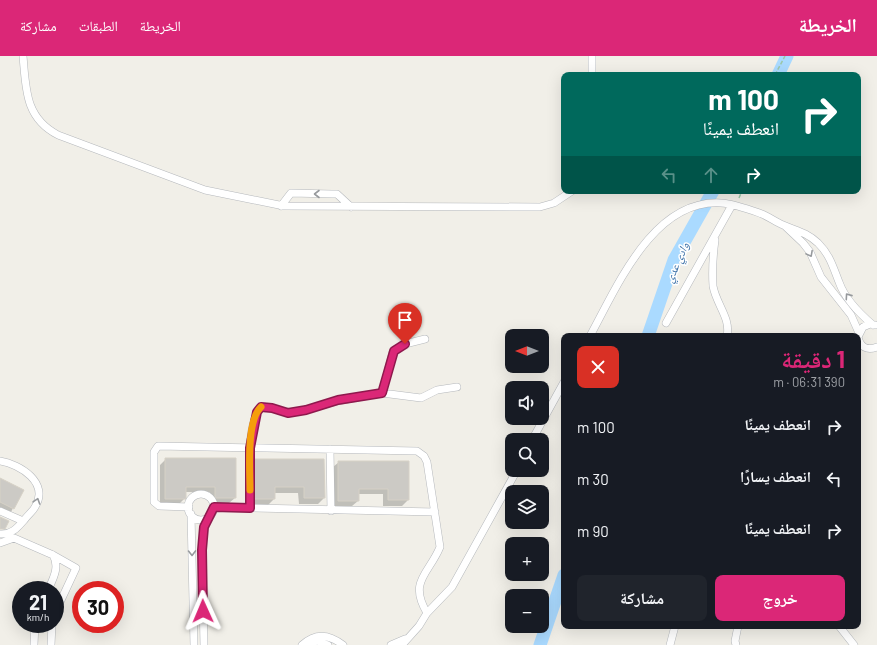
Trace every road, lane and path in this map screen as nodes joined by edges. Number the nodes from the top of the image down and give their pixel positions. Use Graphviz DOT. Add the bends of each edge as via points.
graph roads {
  1 [pos="23,56"];
  2 [pos="592,56"];
  3 [pos="785,56"];
  4 [pos="592,72"];
  5 [pos="777,72"];
  6 [pos="569,194"];
  7 [pos="732,205"];
  8 [pos="281,206"];
  9 [pos="350,207"];
  10 [pos="785,226"];
  11 [pos="715,235"];
  12 [pos="666,323"];
  13 [pos="875,325"];
  14 [pos="592,333"];
  15 [pos="727,333"];
  16 [pos="859,333"];
  17 [pos="425,339"];
  18 [pos="861,345"];
  19 [pos="877,347"];
  20 [pos="457,387"];
  21 [pos="561,387"];
  22 [pos="382,393"];
  23 [pos="536,433"];
  24 [pos="250,448"];
  25 [pos="330,450"];
  26 [pos="0,460"];
  27 [pos="513,477"];
  28 [pos="214,507"];
  29 [pos="250,508"];
  30 [pos="190,510"];
  31 [pos="0,511"];
  32 [pos="331,511"];
  33 [pos="434,512"];
  34 [pos="206,518"];
  35 [pos="23,521"];
  36 [pos="0,534"];
  37 [pos="0,543"];
  38 [pos="53,555"];
  39 [pos="51,581"];
  40 [pos="64,594"];
  41 [pos="427,613"];
  42 [pos="674,629"];
  43 [pos="737,629"];
  44 [pos="841,629"];
  45 [pos="35,633"];
  46 [pos="52,633"];
  47 [pos="407,638"];
  48 [pos="34,645"];
  49 [pos="51,645"];
  50 [pos="194,645"];
  51 [pos="204,645"];
  52 [pos="302,645"];
  53 [pos="307,645"];
  54 [pos="328,645"];
  55 [pos="343,645"];
  56 [pos="391,645"];
  57 [pos="402,645"];
  58 [pos="670,645"];
  59 [pos="736,645"];
  60 [pos="854,645"];
  1 -- 8 [label="street" via="30,105 36,117 49,130 205,190"];
  2 -- 4 [label="street"];
  3 -- 5 [label="path"];
  6 -- 9 [label="street" via="548,206 540,207"];
  7 -- 10 [label="street"];
  7 -- 11 [label="street"];
  7 -- 14 [label="street" via="699,205 670,218 656,229 627,269"];
  8 -- 9 [label="street"];
  9 -- 8 [label="street, one-way" via="340,196 332,194 292,193"];
  13 -- 10 [label="street, one-way" via="858,311 842,288 829,256 823,249 807,234"];
  10 -- 16 [label="street, one-way" via="810,252 821,277 851,315"];
  11 -- 12 [label="street"];
  11 -- 15 [label="street" via="713,286 727,324"];
  13 -- 16 [label="street" via="866,325"];
  17 -- 22 [label="street" via="405,344 394,351"];
  18 -- 19 [label="street" via="868,349"];
  20 -- 22 [label="street" via="437,390 421,398"];
  21 -- 23 [label="street"];
  22 -- 24 [label="street" via="338,400 288,413 261,407 253,424"];
  24 -- 25 [label="street"];
  24 -- 29 [label="street"];
  24 -- 30 [label="street" via="160,445 156,447 154,502 159,506"];
  25 -- 32 [label="street"];
  25 -- 33 [label="street" via="413,450 421,453 426,462"];
  35 -- 26 [label="street, one-way" via="36,506 39,496 36,482 25,470"];
  27 -- 41 [label="street" via="452,587"];
  28 -- 29 [label="street"];
  28 -- 30 [label="street" via="210,497 200,494 193,497"];
  28 -- 34 [label="street" via="212,514"];
  29 -- 32 [label="street"];
  30 -- 34 [label="street" via="196,518"];
  30 -- 50 [label="street, one-way"];
  31 -- 35 [label="street"];
  32 -- 33 [label="street"];
  33 -- 41 [label="street" via="440,547 421,577 419,587 420,599"];
  34 -- 51 [label="street" via="202,550"];
  35 -- 36 [label="street" via="16,530"];
  37 -- 38 [label="street" via="14,538"];
  38 -- 39 [label="street" via="56,568"];
  38 -- 40 [label="street" via="76,568"];
  41 -- 47 [label="street"];
  42 -- 58 [label="street"];
  43 -- 59 [label="street"];
  44 -- 60 [label="street"];
  45 -- 48 [label="street"];
  46 -- 49 [label="street"];
  47 -- 56 [label="street"];
  47 -- 57 [label="street"];
  52 -- 55 [label="street" via="312,637 320,636 335,639"];
  53 -- 54 [label="street" via="317,641"];
}
